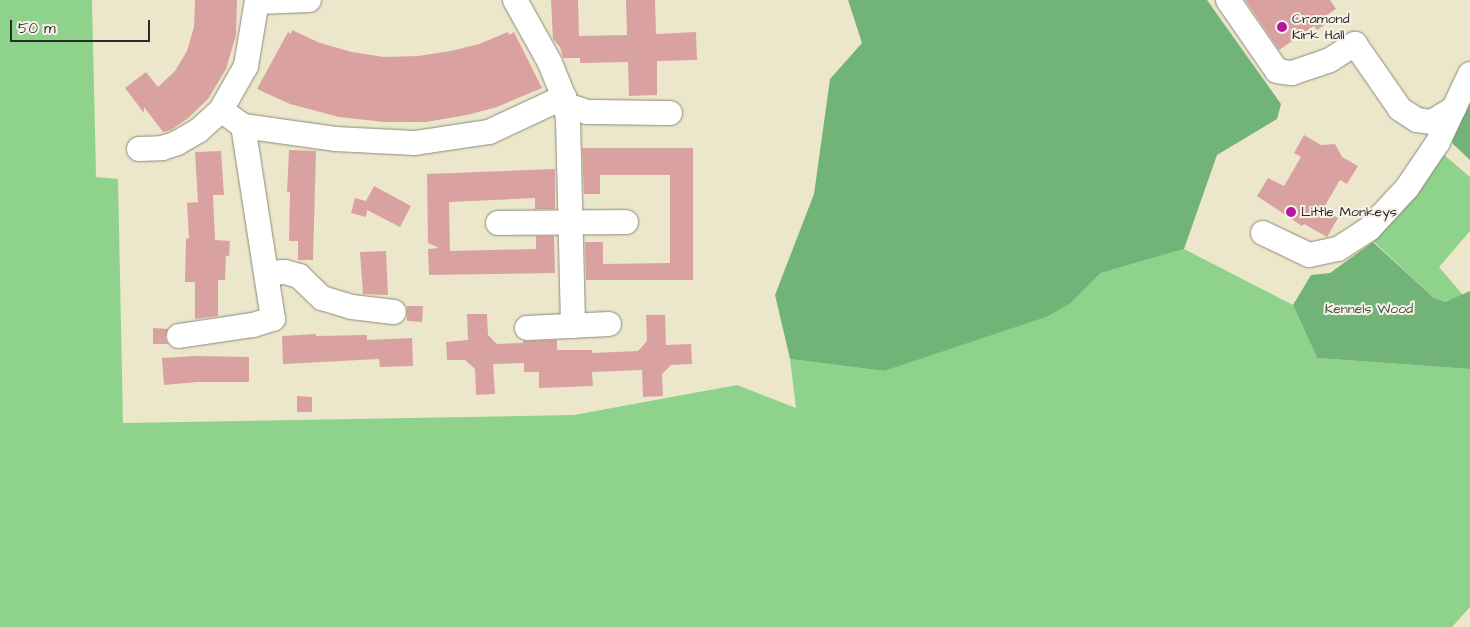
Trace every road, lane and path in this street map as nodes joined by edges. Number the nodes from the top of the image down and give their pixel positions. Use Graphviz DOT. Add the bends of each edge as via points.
graph roads {
  1 [pos="309,0"];
  2 [pos="515,0"];
  3 [pos="1228,0"];
  4 [pos="257,1"];
  5 [pos="1470,74"];
  6 [pos="565,101"];
  7 [pos="1454,108"];
  8 [pos="221,110"];
  9 [pos="670,113"];
  10 [pos="243,126"];
  11 [pos="139,149"];
  12 [pos="570,221"];
  13 [pos="626,222"];
  14 [pos="498,223"];
  15 [pos="1263,233"];
  16 [pos="267,273"];
  17 [pos="394,312"];
  18 [pos="609,324"];
  19 [pos="573,326"];
  20 [pos="527,328"];
  21 [pos="179,336"];
  1 -- 4 [label="street"];
  2 -- 6 [label="street" via="550,63"];
  3 -- 7 [label="street" via="1277,71 1292,73 1330,60 1354,44 1400,109 1417,120 1432,122"];
  4 -- 8 [label="street" via="246,66"];
  5 -- 7 [label="street"];
  6 -- 9 [label="street" via="587,112"];
  6 -- 10 [label="street" via="489,132 415,143 335,139"];
  6 -- 12 [label="street"];
  7 -- 15 [label="street" via="1438,142 1407,188 1369,229 1338,249 1309,255"];
  8 -- 10 [label="street"];
  8 -- 11 [label="street" via="198,131 176,143 162,148"];
  10 -- 16 [label="street"];
  12 -- 13 [label="street"];
  12 -- 14 [label="street"];
  12 -- 19 [label="street"];
  16 -- 17 [label="street" via="285,272 303,278 322,298 352,308"];
  16 -- 21 [label="street" via="273,319"];
  18 -- 19 [label="street"];
  19 -- 20 [label="street"];
}
